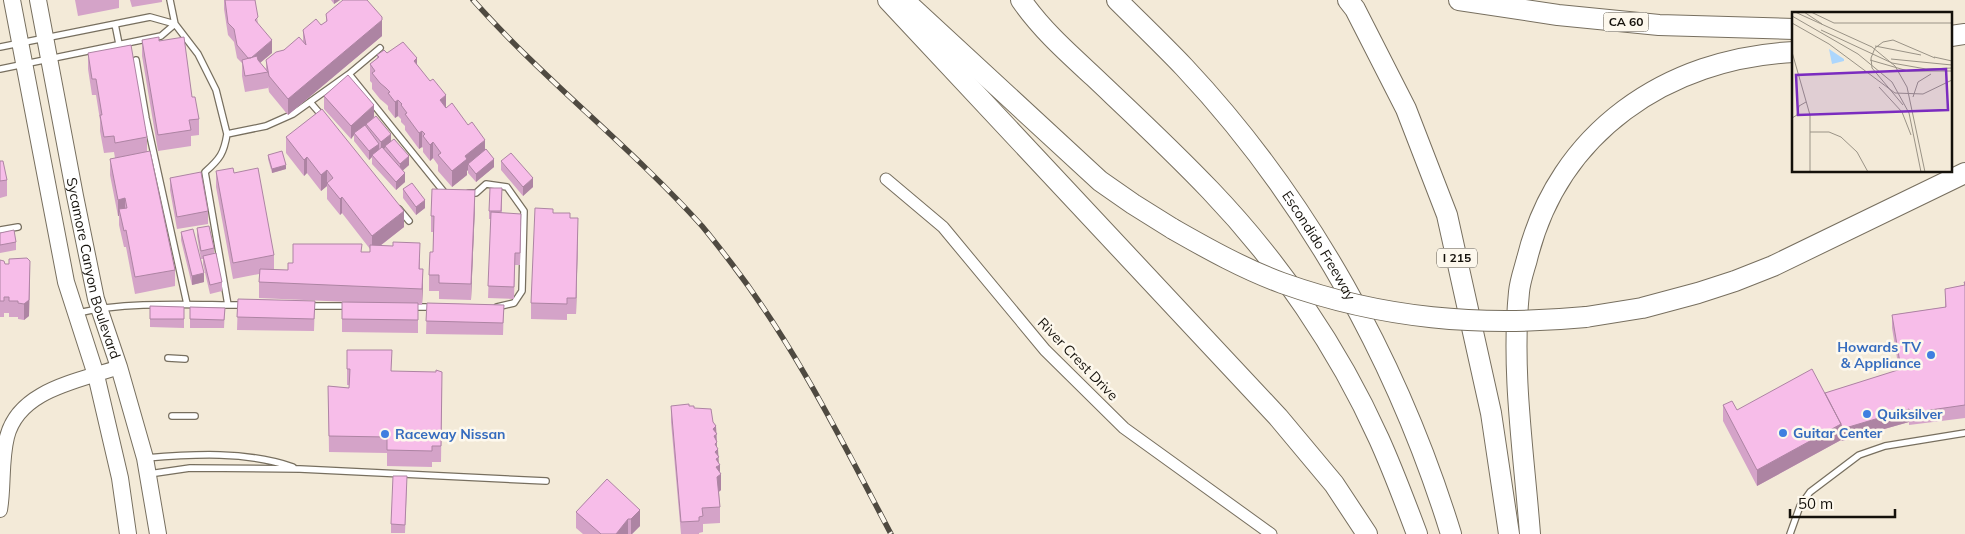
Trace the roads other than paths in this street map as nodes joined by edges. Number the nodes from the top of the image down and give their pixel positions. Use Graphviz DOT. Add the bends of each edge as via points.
graph roads {
  1 [pos="12,0"];
  2 [pos="38,0"];
  3 [pos="170,0"];
  4 [pos="888,0"];
  5 [pos="903,0"];
  6 [pos="1021,0"];
  7 [pos="1117,0"];
  8 [pos="1348,0"];
  9 [pos="1459,0"];
  10 [pos="115,24"];
  11 [pos="175,24"];
  12 [pos="1792,29"];
  13 [pos="1952,31"];
  14 [pos="1965,32"];
  15 [pos="1952,36"];
  16 [pos="45,38"];
  17 [pos="21,43"];
  18 [pos="119,44"];
  19 [pos="0,47"];
  20 [pos="380,48"];
  21 [pos="1792,52"];
  22 [pos="49,59"];
  23 [pos="136,60"];
  24 [pos="25,64"];
  25 [pos="0,69"];
  26 [pos="348,74"];
  27 [pos="310,102"];
  28 [pos="329,124"];
  29 [pos="228,134"];
  30 [pos="206,172"];
  31 [pos="196,173"];
  32 [pos="1965,173"];
  33 [pos="169,178"];
  34 [pos="886,179"];
  35 [pos="160,180"];
  36 [pos="451,192"];
  37 [pos="459,193"];
  38 [pos="397,206"];
  39 [pos="409,221"];
  40 [pos="18,227"];
  41 [pos="0,230"];
  42 [pos="187,304"];
  43 [pos="228,305"];
  44 [pos="248,305"];
  45 [pos="296,306"];
  46 [pos="354,306"];
  47 [pos="402,307"];
  48 [pos="441,307"];
  49 [pos="494,307"];
  50 [pos="99,308"];
  51 [pos="76,314"];
  52 [pos="168,358"];
  53 [pos="185,359"];
  54 [pos="119,367"];
  55 [pos="96,375"];
  56 [pos="172,416"];
  57 [pos="195,416"];
  58 [pos="1965,433"];
  59 [pos="146,466"];
  60 [pos="300,469"];
  61 [pos="546,481"];
  62 [pos="0,510"];
  63 [pos="128,534"];
  64 [pos="158,534"];
  65 [pos="1271,534"];
  66 [pos="1366,534"];
  67 [pos="1417,534"];
  68 [pos="1451,534"];
  69 [pos="1509,534"];
  70 [pos="1530,534"];
  71 [pos="1790,534"];
  1 -- 17 [label="main road, Sycamore Canyon Boulevard"];
  2 -- 16 [label="main road, Sycamore Canyon Boulevard"];
  3 -- 11 [label="lane"];
  4 -- 66 [label="highway" via="1278,417 1334,484"];
  5 -- 32 [label="highway, bridge" via="1100,180 1173,229 1281,283 1370,307 1425,317 1463,321 1543,321 1642,308 1698,293 1773,266"];
  6 -- 67 [label="highway" via="1048,35 1209,189 1243,225 1271,262 1312,318 1347,377 1378,438"];
  7 -- 68 [label="highway, Escondido Freeway" via="1184,68 1245,139 1341,279 1413,426"];
  8 -- 69 [label="highway, I 215" via="1406,109 1447,215 1492,414"];
  9 -- 12 [label="highway, CA 60" via="1558,15 1659,25"];
  10 -- 11 [label="lane" via="150,17"];
  10 -- 16 [label="lane"];
  10 -- 18 [label="lane"];
  11 -- 18 [label="lane" via="161,36"];
  11 -- 29 [label="lane" via="209,73"];
  13 -- 14 [label="highway"];
  14 -- 15 [label="highway"];
  16 -- 17 [label="lane"];
  16 -- 22 [label="main road, Sycamore Canyon Boulevard"];
  17 -- 19 [label="lane"];
  17 -- 24 [label="main road, Sycamore Canyon Boulevard"];
  18 -- 22 [label="lane"];
  20 -- 26 [label="lane"];
  21 -- 70 [label="highway" via="1709,66 1648,93 1612,120 1584,148 1546,204 1532,237 1519,290 1515,343"];
  22 -- 24 [label="lane"];
  22 -- 50 [label="main road, Sycamore Canyon Boulevard"];
  23 -- 35 [label="lane"];
  24 -- 25 [label="lane"];
  24 -- 51 [label="main road, Sycamore Canyon Boulevard" via="66,282"];
  26 -- 27 [label="lane"];
  26 -- 36 [label="lane" via="443,192"];
  27 -- 28 [label="lane"];
  27 -- 29 [label="lane" via="266,126"];
  29 -- 30 [label="lane" via="218,161"];
  30 -- 31 [label="lane"];
  30 -- 43 [label="lane"];
  33 -- 35 [label="lane"];
  34 -- 65 [label="street, River Crest Drive" via="943,227 1045,350 1124,428"];
  35 -- 42 [label="lane"];
  37 -- 49 [label="lane" via="476,193 486,184 507,187 524,211 522,291 514,303"];
  38 -- 39 [label="lane"];
  40 -- 41 [label="lane"];
  42 -- 43 [label="lane"];
  42 -- 50 [label="lane"];
  43 -- 44 [label="lane"];
  45 -- 46 [label="lane"];
  47 -- 48 [label="lane"];
  50 -- 51 [label="lane"];
  50 -- 54 [label="main road, Sycamore Canyon Boulevard"];
  51 -- 55 [label="main road, Sycamore Canyon Boulevard"];
  52 -- 53 [label="lane"];
  54 -- 55 [label="street"];
  54 -- 59 [label="main road, Sycamore Canyon Boulevard"];
  55 -- 62 [label="street" via="46,392 16,418 7,437"];
  55 -- 63 [label="main road, Sycamore Canyon Boulevard" via="118,469"];
  56 -- 57 [label="lane"];
  58 -- 71 [label="lane" via="1885,446 1858,455 1810,492 1800,506"];
  59 -- 60 [label="lane"];
  59 -- 60 [label="lane" via="203,454 278,462"];
  59 -- 64 [label="main road, Sycamore Canyon Boulevard"];
  60 -- 61 [label="lane"];
}
